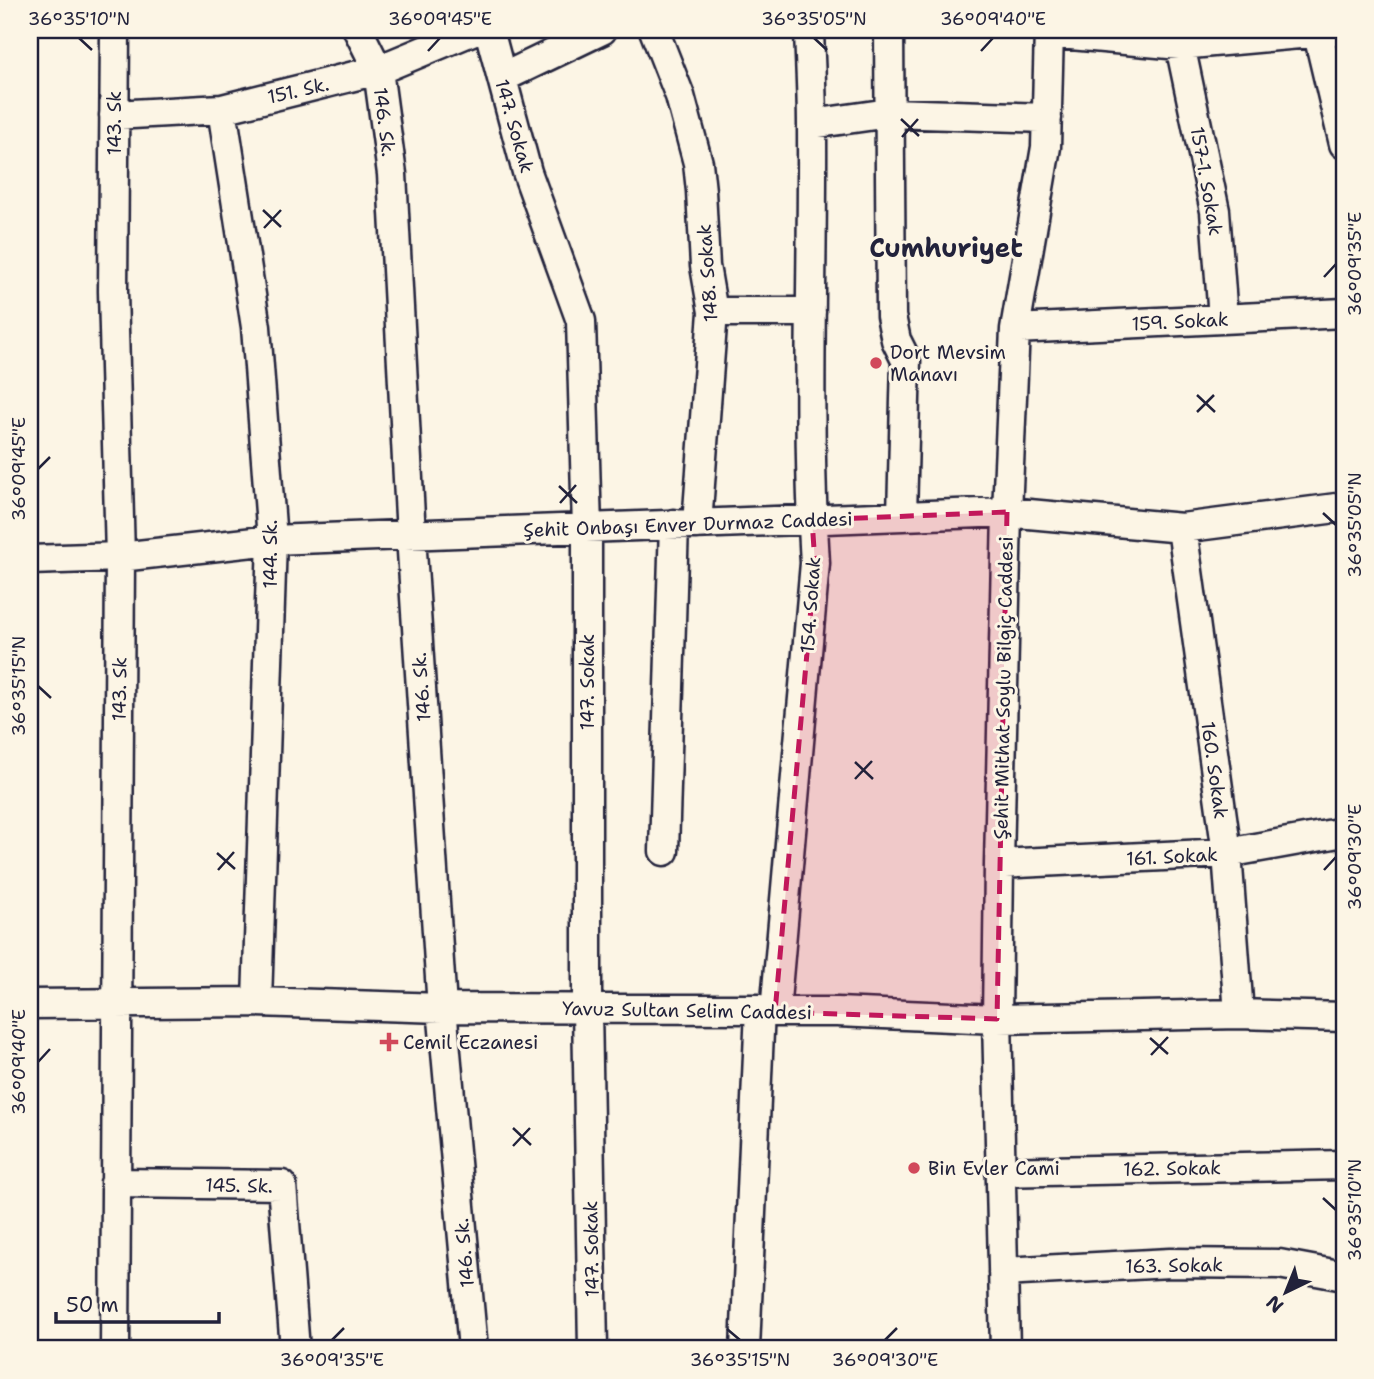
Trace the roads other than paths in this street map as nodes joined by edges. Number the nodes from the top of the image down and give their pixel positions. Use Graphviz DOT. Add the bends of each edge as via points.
graph roads {
  1 [pos="115,30"];
  2 [pos="358,30"];
  3 [pos="474,30"];
  4 [pos="489,30"];
  5 [pos="600,30"];
  6 [pos="654,30"];
  7 [pos="809,30"];
  8 [pos="889,30"];
  9 [pos="1326,30"];
  10 [pos="1049,31"];
  11 [pos="1180,45"];
  12 [pos="378,70"];
  13 [pos="502,78"];
  14 [pos="222,109"];
  15 [pos="889,113"];
  16 [pos="114,115"];
  17 [pos="1047,118"];
  18 [pos="812,124"];
  19 [pos="1344,144"];
  20 [pos="713,312"];
  21 [pos="811,312"];
  22 [pos="1344,313"];
  23 [pos="1223,319"];
  24 [pos="1015,328"];
  25 [pos="1344,507"];
  26 [pos="1007,512"];
  27 [pos="902,515"];
  28 [pos="812,520"];
  29 [pos="685,524"];
  30 [pos="1182,528"];
  31 [pos="587,529"];
  32 [pos="411,536"];
  33 [pos="272,540"];
  34 [pos="120,557"];
  35 [pos="30,560"];
  36 [pos="1344,832"];
  37 [pos="664,851"];
  38 [pos="1227,853"];
  39 [pos="999,864"];
  40 [pos="257,1002"];
  41 [pos="30,1004"];
  42 [pos="116,1004"];
  43 [pos="442,1008"];
  44 [pos="587,1009"];
  45 [pos="767,1010"];
  46 [pos="1239,1014"];
  47 [pos="1344,1017"];
  48 [pos="998,1019"];
  49 [pos="1344,1165"];
  50 [pos="1000,1172"];
  51 [pos="115,1183"];
  52 [pos="1003,1272"];
  53 [pos="1344,1276"];
  54 [pos="115,1349"];
  55 [pos="295,1349"];
  56 [pos="473,1349"];
  57 [pos="593,1349"];
  58 [pos="745,1349"];
  59 [pos="1005,1349"];
  1 -- 16 [label="street, 143. Sk"];
  2 -- 12 [label="street, 146. Sk."];
  3 -- 12 [label="street, 151. Sk."];
  4 -- 13 [label="street, 147. Sokak"];
  5 -- 13 [label="street"];
  6 -- 20 [label="street, 148. Sokak" via="680,96 698,163"];
  7 -- 18 [label="street, 154. Sokak"];
  8 -- 15 [label="street"];
  9 -- 11 [label="street"];
  9 -- 19 [label="street"];
  10 -- 11 [label="street"];
  10 -- 17 [label="street, Şehit Mithat Soylu Bilgiç Caddesi"];
  11 -- 23 [label="street, 157-1. Sokak" via="1215,211"];
  12 -- 14 [label="street, 151. Sk."];
  12 -- 32 [label="street, 146. Sk." via="392,174"];
  13 -- 31 [label="street, 147. Sokak" via="527,172 580,321"];
  14 -- 16 [label="street, 151. Sk."];
  14 -- 33 [label="street, 144. Sk." via="256,327"];
  15 -- 17 [label="street"];
  15 -- 18 [label="street"];
  15 -- 27 [label="street" via="891,316 906,360"];
  16 -- 34 [label="street, 143. Sk"];
  17 -- 24 [label="street, Şehit Mithat Soylu Bilgiç Caddesi"];
  18 -- 21 [label="street, 154. Sokak"];
  20 -- 21 [label="street"];
  20 -- 29 [label="street, 148. Sokak"];
  21 -- 28 [label="street, 154. Sokak"];
  22 -- 23 [label="street, 159. Sokak"];
  23 -- 24 [label="street, 159. Sokak"];
  24 -- 26 [label="street, Şehit Mithat Soylu Bilgiç Caddesi"];
  25 -- 30 [label="street, Şehit Onbaşı Enver Durmaz Caddesi"];
  26 -- 27 [label="street, Şehit Onbaşı Enver Durmaz Caddesi"];
  26 -- 30 [label="street, Şehit Onbaşı Enver Durmaz Caddesi"];
  26 -- 39 [label="street, Şehit Mithat Soylu Bilgiç Caddesi"];
  27 -- 28 [label="street, Şehit Onbaşı Enver Durmaz Caddesi"];
  28 -- 29 [label="street, Şehit Onbaşı Enver Durmaz Caddesi"];
  28 -- 45 [label="street, 154. Sokak" via="815,563"];
  29 -- 31 [label="street, Şehit Onbaşı Enver Durmaz Caddesi"];
  29 -- 37 [label="street, 148. Sokak"];
  30 -- 38 [label="street, 160. Sokak"];
  31 -- 32 [label="street, Şehit Onbaşı Enver Durmaz Caddesi"];
  31 -- 44 [label="street, 147. Sokak"];
  32 -- 33 [label="street, Şehit Onbaşı Enver Durmaz Caddesi"];
  32 -- 43 [label="street, 146. Sk."];
  33 -- 34 [label="street, Şehit Onbaşı Enver Durmaz Caddesi"];
  33 -- 40 [label="street, 144. Sk."];
  34 -- 35 [label="street, Şehit Onbaşı Enver Durmaz Caddesi"];
  34 -- 42 [label="street, 143. Sk"];
  36 -- 38 [label="street, 161. Sokak"];
  38 -- 39 [label="street, 161. Sokak"];
  38 -- 46 [label="street, 160. Sokak"];
  39 -- 48 [label="street, Şehit Mithat Soylu Bilgiç Caddesi"];
  40 -- 42 [label="street, Yavuz Sultan Selim Caddesi"];
  40 -- 43 [label="street, Yavuz Sultan Selim Caddesi"];
  41 -- 42 [label="street, Yavuz Sultan Selim Caddesi"];
  42 -- 51 [label="street, 143. Sk"];
  43 -- 44 [label="street, Yavuz Sultan Selim Caddesi"];
  43 -- 56 [label="street, 146. Sk."];
  44 -- 45 [label="street, Yavuz Sultan Selim Caddesi"];
  44 -- 57 [label="street, 147. Sokak"];
  45 -- 48 [label="street, Yavuz Sultan Selim Caddesi"];
  45 -- 58 [label="street, 154. Sokak"];
  46 -- 47 [label="street, Yavuz Sultan Selim Caddesi"];
  46 -- 48 [label="street, Yavuz Sultan Selim Caddesi"];
  48 -- 50 [label="street, Şehit Mithat Soylu Bilgiç Caddesi"];
  49 -- 50 [label="street, 162. Sokak"];
  50 -- 52 [label="street, Şehit Mithat Soylu Bilgiç Caddesi"];
  51 -- 54 [label="street, 143. Sk"];
  51 -- 55 [label="street, 145. Sk." via="282,1185"];
  52 -- 53 [label="street, 163. Sokak" via="1170,1263 1279,1264"];
  52 -- 59 [label="street, Şehit Mithat Soylu Bilgiç Caddesi"];
}
